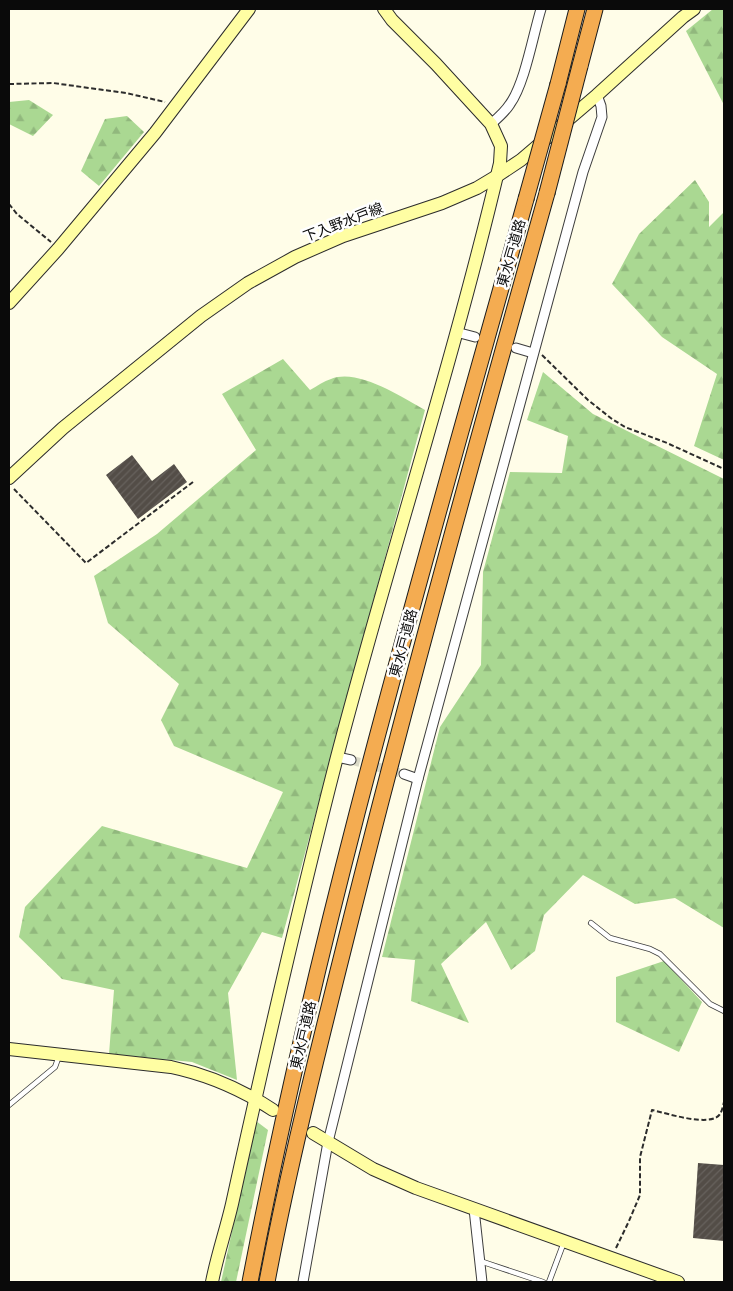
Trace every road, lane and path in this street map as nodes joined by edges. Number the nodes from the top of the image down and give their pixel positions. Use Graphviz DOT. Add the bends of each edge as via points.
graph roads {
  1 [pos="249,9"];
  2 [pos="384,9"];
  3 [pos="541,9"];
  4 [pos="577,9"];
  5 [pos="595,9"];
  6 [pos="694,9"];
  7 [pos="9,84"];
  8 [pos="597,95"];
  9 [pos="177,105"];
  10 [pos="491,124"];
  11 [pos="497,176"];
  12 [pos="9,204"];
  13 [pos="58,249"];
  14 [pos="9,302"];
  15 [pos="456,332"];
  16 [pos="475,338"];
  17 [pos="516,348"];
  18 [pos="533,353"];
  19 [pos="724,469"];
  20 [pos="9,478"];
  21 [pos="193,482"];
  22 [pos="9,483"];
  23 [pos="337,757"];
  24 [pos="351,760"];
  25 [pos="404,774"];
  26 [pos="418,779"];
  27 [pos="591,923"];
  28 [pos="724,1011"];
  29 [pos="9,1049"];
  30 [pos="59,1055"];
  31 [pos="255,1098"];
  32 [pos="724,1102"];
  33 [pos="9,1104"];
  34 [pos="273,1110"];
  35 [pos="313,1132"];
  36 [pos="328,1142"];
  37 [pos="474,1209"];
  38 [pos="564,1240"];
  39 [pos="612,1257"];
  40 [pos="480,1261"];
  41 [pos="212,1282"];
  42 [pos="250,1282"];
  43 [pos="267,1282"];
  44 [pos="303,1282"];
  45 [pos="482,1282"];
  46 [pos="543,1282"];
  47 [pos="549,1282"];
  48 [pos="678,1282"];
  1 -- 9 [label="street"];
  2 -- 10 [label="street"];
  3 -- 10 [label="street" via="515,96"];
  4 -- 42 [label="highway, 東水戸道路, bridge" via="350,842 300,1043"];
  5 -- 43 [label="highway, 東水戸道路, bridge" via="369,846"];
  6 -- 8 [label="street, 下入野水戸線"];
  7 -- 9 [label="path" via="53,83"];
  8 -- 11 [label="street, 下入野水戸線"];
  8 -- 18 [label="street" via="602,117 583,172"];
  9 -- 13 [label="street"];
  10 -- 11 [label="street" via="500,146"];
  11 -- 15 [label="street"];
  11 -- 20 [label="street, 下入野水戸線" via="442,203 343,236 248,283 201,316 63,428"];
  12 -- 13 [label="path"];
  13 -- 14 [label="street"];
  15 -- 16 [label="street"];
  15 -- 23 [label="street"];
  17 -- 18 [label="street"];
  18 -- 19 [label="path" via="542,354 588,400 625,427"];
  18 -- 26 [label="street"];
  21 -- 22 [label="path" via="86,563"];
  23 -- 24 [label="street"];
  23 -- 31 [label="street"];
  25 -- 26 [label="street"];
  26 -- 36 [label="street"];
  27 -- 28 [label="lane" via="610,938 660,954 710,1004"];
  29 -- 30 [label="street"];
  30 -- 31 [label="street" via="194,1072"];
  30 -- 33 [label="lane" via="55,1067"];
  31 -- 34 [label="street"];
  31 -- 41 [label="street"];
  32 -- 39 [label="path" via="720,1114 706,1120 652,1110 640,1157 640,1195"];
  35 -- 36 [label="street"];
  36 -- 37 [label="street" via="392,1178"];
  36 -- 44 [label="street"];
  37 -- 38 [label="street"];
  37 -- 40 [label="street"];
  38 -- 39 [label="street"];
  38 -- 47 [label="lane"];
  39 -- 48 [label="street"];
  40 -- 45 [label="street"];
  40 -- 46 [label="lane"];
}
